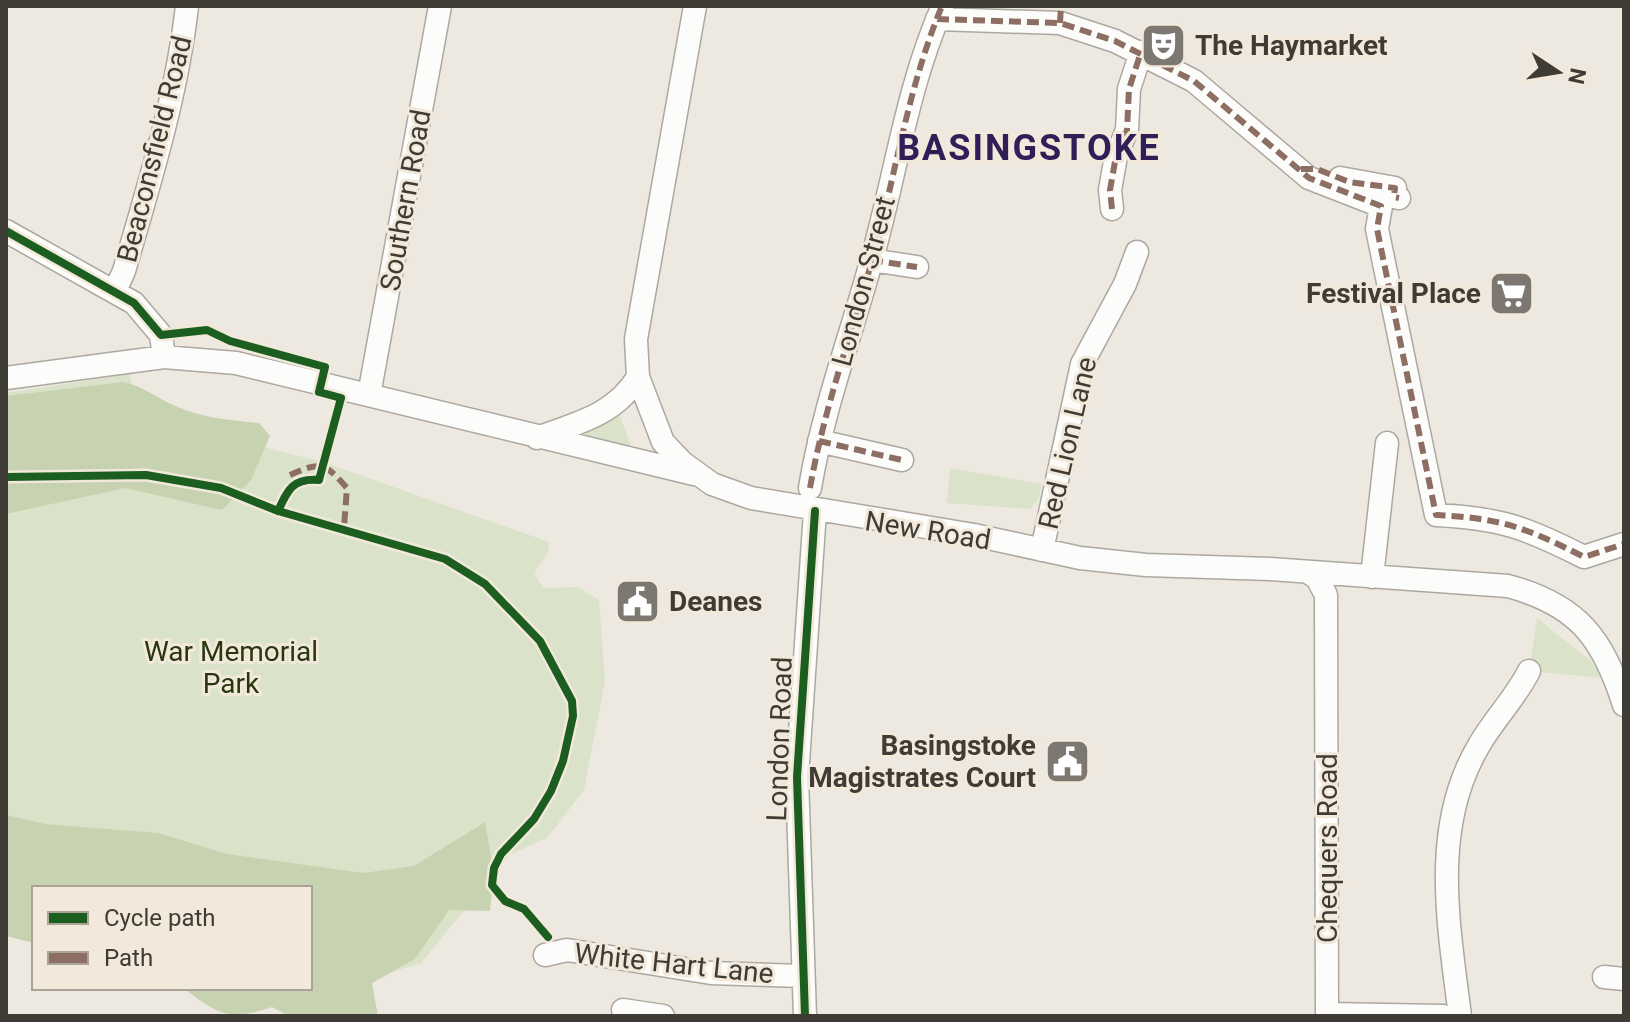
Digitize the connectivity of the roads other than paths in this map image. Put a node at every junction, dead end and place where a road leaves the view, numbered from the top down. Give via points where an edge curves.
1 (187, 6) edge
2 (440, 6) edge
3 (695, 6) edge
4 (937, 18) edge
5 (1141, 52) junction
6 (1112, 209) dead end
7 (6, 231) edge
8 (1137, 252) dead end
9 (871, 260) junction
10 (917, 267) dead end
11 (115, 291) junction
12 (164, 357) junction
13 (638, 377) junction
14 (6, 378) edge
15 (369, 395) junction
16 (537, 438) junction
17 (819, 441) junction
18 (1387, 443) dead end
19 (902, 460) dead end
20 (699, 474) junction
21 (810, 488) dead end
22 (815, 511) junction
23 (1624, 544) edge
24 (1042, 550) junction
25 (1309, 573) junction
26 (1372, 577) junction
27 (1529, 671) dead end
28 (1624, 705) edge
29 (545, 955) dead end
30 (803, 976) junction
31 (623, 1010) dead end
32 (1324, 1015) edge
33 (663, 1016) edge
34 (805, 1016) edge
35 (1443, 1016) edge
36 (1460, 1016) edge

1 - 11 street, Beaconsfield Road via 162,134
2 - 15 street, Southern Road
3 - 13 street, New Road via 636,339
4 - 5 street via 1060,19
4 - 9 street, London Street via 895,156
5 - 6 street via 1129,89 1127,130 1116,156
5 - 23 street via 1194,81 1309,178 1390,202 1377,229 1436,515 1490,517 1538,533 1584,557
7 - 11 street
8 - 24 street, Red Lion Lane via 1082,364
9 - 10 street
9 - 17 street, London Street
11 - 12 street via 149,317 161,335
12 - 14 street
12 - 15 street via 236,363
13 - 16 street via 611,410
13 - 20 street, New Road via 663,442
15 - 16 street
16 - 20 street
17 - 19 street
17 - 21 street, London Street
18 - 26 street
20 - 22 street, New Road via 751,498
22 - 24 street, New Road
22 - 30 street, London Road via 797,777
24 - 25 street, New Road via 1146,565
25 - 26 street, New Road
25 - 32 street, Chequers Road via 1326,595
26 - 28 street, New Road via 1490,583 1531,592 1566,609 1601,648
27 - 36 street via 1478,747 1452,814 1445,894
29 - 30 street, White Hart Lane via 567,950 711,973
30 - 34 street, London Road
31 - 33 street
32 - 35 street, Chequers Road

